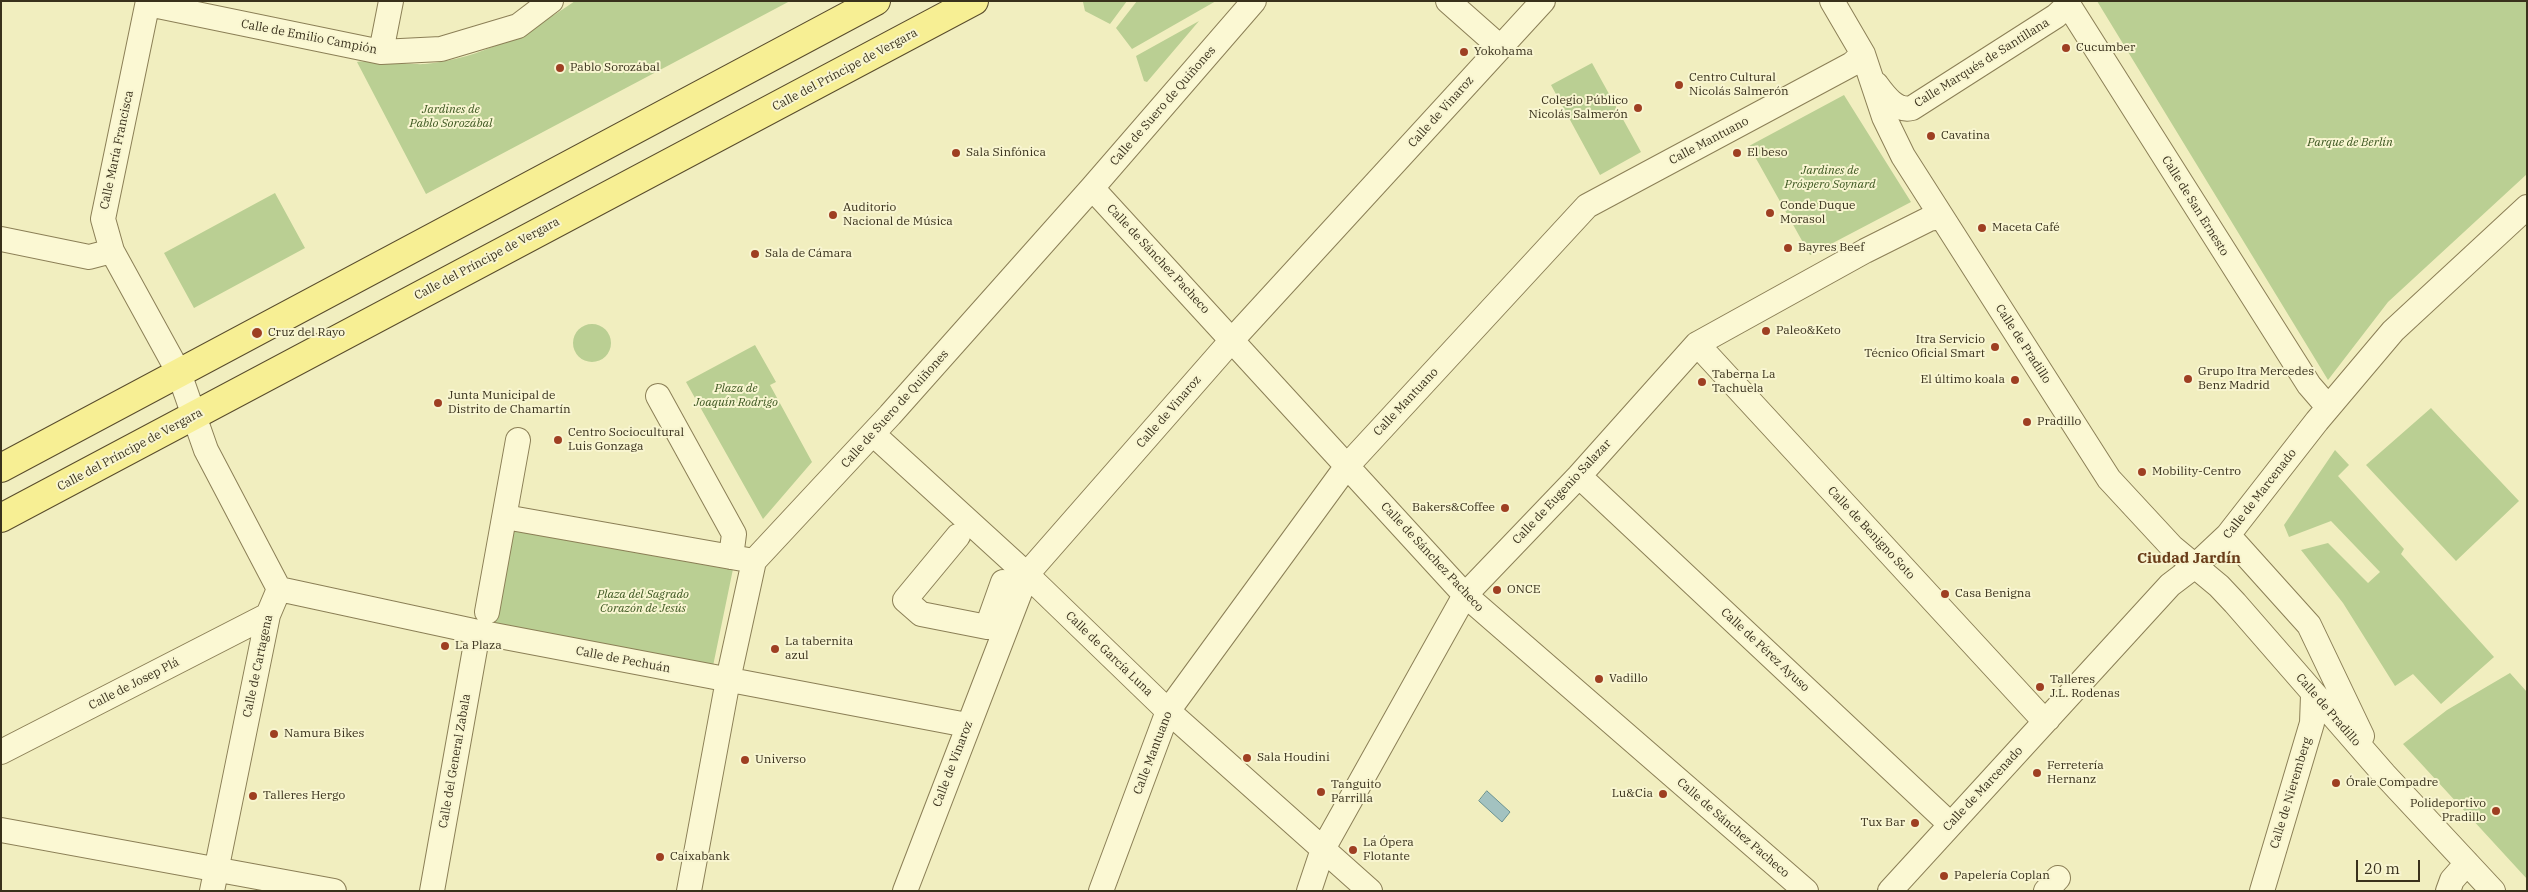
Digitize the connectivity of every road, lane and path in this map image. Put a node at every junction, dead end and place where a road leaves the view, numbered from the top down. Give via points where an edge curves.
1 (391, 1) edge
2 (551, 1) edge
3 (876, 1) edge
4 (974, 1) edge
5 (1254, 1) edge
6 (1448, 1) edge
7 (1543, 1) edge
8 (1832, 1) edge
9 (148, 3) edge
10 (2067, 3) edge
11 (1500, 47) junction
12 (380, 52) junction
13 (1863, 54) junction
14 (1873, 80) junction
15 (1092, 188) junction
16 (2527, 207) edge
17 (1942, 217) junction
18 (1, 239) edge
19 (112, 251) junction
20 (1232, 340) junction
21 (1696, 344) junction
22 (179, 373) junction
23 (658, 396) dead end
24 (2328, 408) junction
25 (192, 416) junction
26 (873, 434) junction
27 (518, 440) dead end
28 (1347, 466) junction
29 (1, 468) edge
30 (1579, 476) junction
31 (505, 517) junction
32 (1, 518) edge
33 (2228, 535) junction
34 (958, 536) dead end
35 (730, 557) junction
36 (754, 561) junction
37 (2196, 566) junction
38 (1017, 580) junction
39 (279, 589) junction
40 (1464, 595) junction
41 (268, 615) junction
42 (483, 622) junction
43 (2309, 625) junction
44 (2273, 645) junction
45 (728, 680) junction
46 (2313, 695) junction
47 (1168, 711) junction
48 (2048, 719) junction
49 (967, 725) junction
50 (1, 752) edge
51 (2384, 774) junction
52 (1950, 824) junction
53 (1, 830) edge
54 (1323, 848) junction
55 (2468, 863) junction
56 (218, 868) junction
57 (212, 891) edge
58 (334, 891) edge
59 (432, 891) edge
60 (689, 891) edge
61 (904, 891) edge
62 (1100, 891) edge
63 (1309, 891) edge
64 (1370, 891) edge
65 (1806, 891) edge
66 (1890, 891) edge
67 (2262, 891) edge
68 (2448, 891) edge
69 (2494, 891) edge

1 - 12 street
2 - 12 street, Calle de Emilio Campión via 518,26 441,49
3 - 22 main road
4 - 25 main road, Calle del Príncipe de Vergara
5 - 15 street, Calle de Suero de Quiñones
6 - 11 street
7 - 11 street, Calle de Vinaroz
8 - 13 street, Calle de Pradillo
9 - 12 street, Calle de Emilio Campión
9 - 19 street, Calle María Francisca via 103,218
10 - 14 street, Calle Marqués de Santillana via 2056,16 1907,110 1893,103
10 - 24 street, Calle de San Ernesto via 2308,385
11 - 20 street, Calle de Vinaroz
13 - 14 street, Calle de Pradillo
13 - 28 street, Calle Mantuano via 1852,64 1587,206
14 - 17 street, Calle de Pradillo via 1890,132
15 - 20 street, Calle de Sánchez Pacheco
15 - 26 street, Calle de Suero de Quiñones
16 - 24 street, Calle de Marcenado via 2399,325
17 - 21 street, Calle de Eugenio Salazar via 1929,219 1873,247
17 - 37 street, Calle de Pradillo via 2109,479 2172,547
18 - 19 street via 89,257
19 - 22 street, Calle María Francisca
20 - 28 street, Calle de Sánchez Pacheco
20 - 38 street, Calle de Vinaroz
21 - 30 street, Calle de Eugenio Salazar
21 - 48 street, Calle de Benigno Soto via 2038,714
22 - 25 street
22 - 29 main road
23 - 35 street via 734,534
24 - 33 street, Calle de Marcenado
25 - 32 main road, Calle del Príncipe de Vergara
25 - 39 street via 206,450
26 - 36 street, Calle de Suero de Quiñones
26 - 38 street, Calle de García Luna
27 - 31 street, Calle del General Zabala
28 - 40 street, Calle de Sánchez Pacheco
28 - 47 street, Calle Mantuano
30 - 40 street, Calle de Eugenio Salazar
30 - 52 street, Calle de Pérez Ayuso
31 - 35 street
31 - 42 street, Calle del General Zabala
33 - 37 street, Calle de Marcenado
33 - 43 street, Calle de Pradillo
34 - 38 street via 904,600 921,614 987,627 1003,582
35 - 36 street
36 - 45 street
37 - 44 street, Calle de Pradillo via 2219,586
37 - 48 street, Calle de Marcenado via 2170,585
38 - 47 street, Calle de García Luna
38 - 49 street, Calle de Vinaroz
39 - 41 street, Calle de Cartagena
39 - 42 street, Calle de Pechuán
40 - 54 street, Calle de Eugenio Salazar
40 - 65 street, Calle de Sánchez Pacheco
41 - 50 street, Calle de Josep Plá
41 - 56 street, Calle de Cartagena
42 - 45 street, Calle de Pechuán
42 - 59 street, Calle del General Zabala
43 - 44 street via 2304,638 2296,646 2284,650
43 - 51 street, Calle de Pradillo via 2348,710
44 - 46 street, Calle de Pradillo
45 - 49 street, Calle de Pechuán
45 - 60 street
46 - 51 street, Calle de Pradillo
46 - 67 street, Calle de Nieremberg via 2312,723
47 - 54 street, Calle de García Luna
47 - 62 street, Calle Mantuano
48 - 52 street, Calle de Marcenado
49 - 61 street, Calle de Vinaroz
51 - 55 street, Calle de Pradillo
52 - 66 street, Calle de Marcenado
53 - 56 street
54 - 63 street, Calle de Eugenio Salazar
54 - 64 street, Calle de García Luna
55 - 68 street via 2452,880
55 - 69 street, Calle de Pradillo
56 - 57 street, Calle de Cartagena
56 - 58 street

